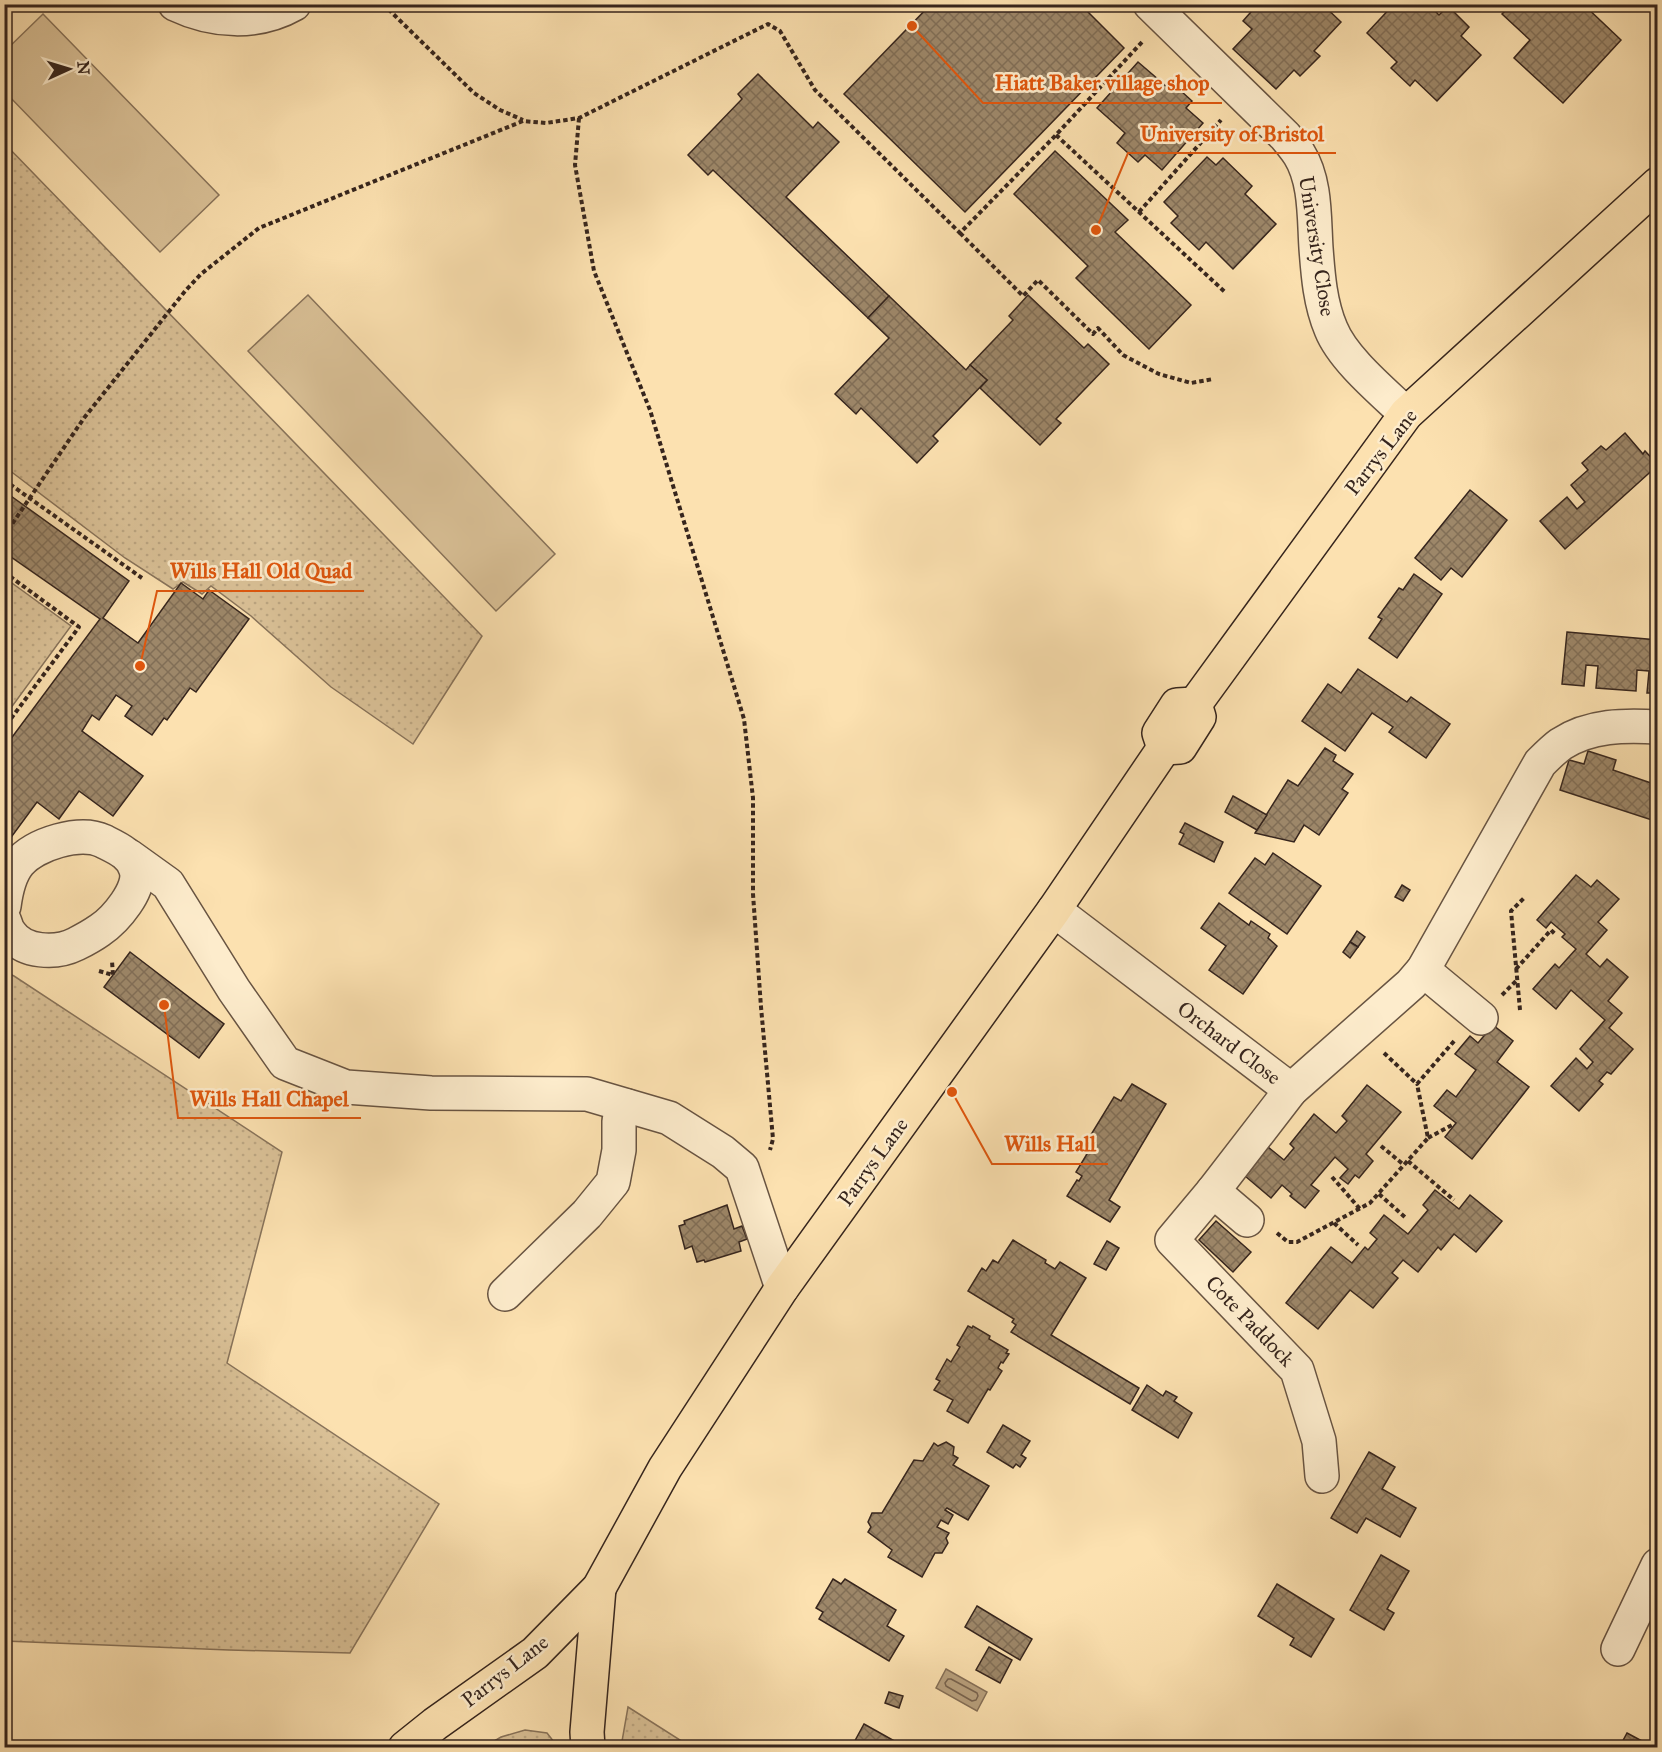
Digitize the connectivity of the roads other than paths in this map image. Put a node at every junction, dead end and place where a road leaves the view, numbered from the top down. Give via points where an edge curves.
1 (175, 4) edge
2 (294, 4) edge
3 (1150, 4) edge
4 (1658, 184) edge
5 (1406, 414) junction
6 (1658, 727) edge
7 (129, 856) junction
8 (4, 906) edge
9 (1054, 910) junction
10 (4, 920) edge
11 (1423, 970) junction
12 (1481, 1018) road end
13 (1291, 1090) junction
14 (627, 1106) junction
15 (1213, 1191) junction
16 (1247, 1220) road end
17 (783, 1288) junction
18 (505, 1294) dead end
19 (1322, 1476) dead end
20 (1658, 1565) edge
21 (599, 1588) junction
22 (1618, 1649) dead end
23 (405, 1748) edge
24 (588, 1748) edge

1 - 2 street via 230,20 280,12
3 - 5 street, University Close via 1300,155 1309,179 1321,296 1331,330 1352,361
4 - 5 main road, Parrys Lane
5 - 9 main road, Parrys Lane via 1195,704 1177,705 1159,733 1164,748
6 - 11 street, Orchard Close via 1628,726 1584,732 1560,744 1540,763
7 - 8 street via 99,839 83,836 46,845 18,863 6,888
7 - 10 street via 137,871 136,886 127,902 101,930 74,945 45,951 25,947 10,933
7 - 14 street via 168,884 285,1063 346,1087 431,1093 587,1095
9 - 13 street, Orchard Close
9 - 17 main road, Parrys Lane
11 - 12 street
11 - 13 street, Orchard Close
13 - 15 street, Cote Paddock
14 - 17 street via 669,1118 742,1168
14 - 18 street via 619,1121 613,1182 587,1214
15 - 16 street
15 - 19 street, Cote Paddock via 1172,1240 1297,1370 1319,1441
17 - 21 main road, Parrys Lane via 665,1468
20 - 22 street
21 - 23 main road, Parrys Lane via 535,1653
21 - 24 main road, Parrys Lane via 586,1732

